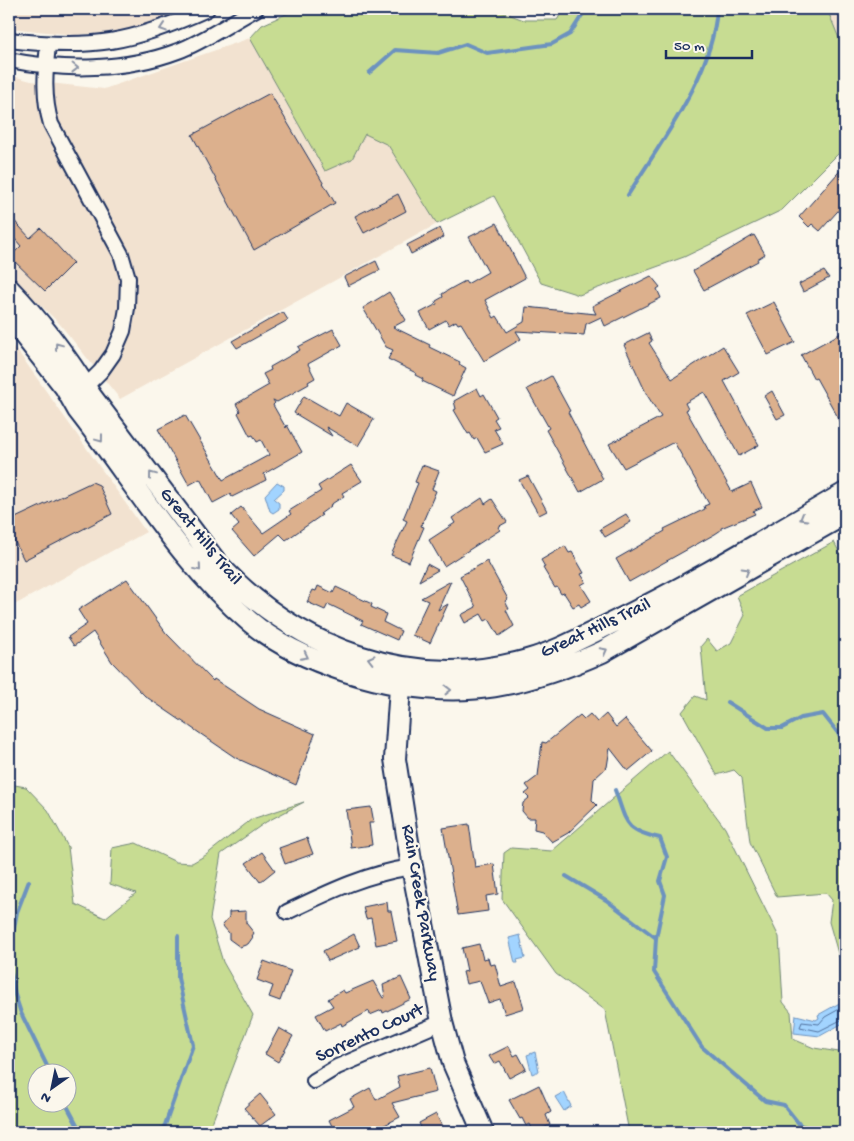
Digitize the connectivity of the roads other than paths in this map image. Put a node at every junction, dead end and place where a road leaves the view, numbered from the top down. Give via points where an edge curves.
1 (208, 9) edge
2 (256, 9) edge
3 (9, 40) edge
4 (48, 45) junction
5 (9, 60) edge
6 (46, 66) junction
7 (9, 289) edge
8 (9, 316) edge
9 (79, 393) junction
10 (845, 494) edge
11 (845, 514) edge
12 (255, 614) junction
13 (402, 666) junction
14 (400, 686) junction
15 (412, 867) junction
16 (287, 912) dead end
17 (442, 1022) junction
18 (314, 1081) dead end
19 (483, 1132) edge

1 -> 4 street via 167,27 127,39 90,45
6 -> 2 street via 105,67 179,51
3 - 4 street
4 - 6 street
5 - 6 street
6 - 9 street via 45,104 51,124 121,254 128,278 124,331 105,366
9 -> 7 street, Great Hills Trail via 36,318
8 - 9 street, Great Hills Trail
9 - 12 street, Great Hills Trail
10 -> 13 street, Great Hills Trail via 654,603 560,648 494,668 459,671
14 -> 11 street, Great Hills Trail via 467,690 539,677 570,666 602,652
13 -> 12 street, Great Hills Trail via 351,654
12 -> 14 street, Great Hills Trail via 266,634 310,658
13 - 14 street, Rain Creek Parkway
14 - 15 street, Rain Creek Parkway via 395,759
15 - 16 street via 349,882
15 - 17 street, Rain Creek Parkway
17 - 18 street, Sorrento Court via 337,1067
17 - 19 street, Rain Creek Parkway via 453,1063

